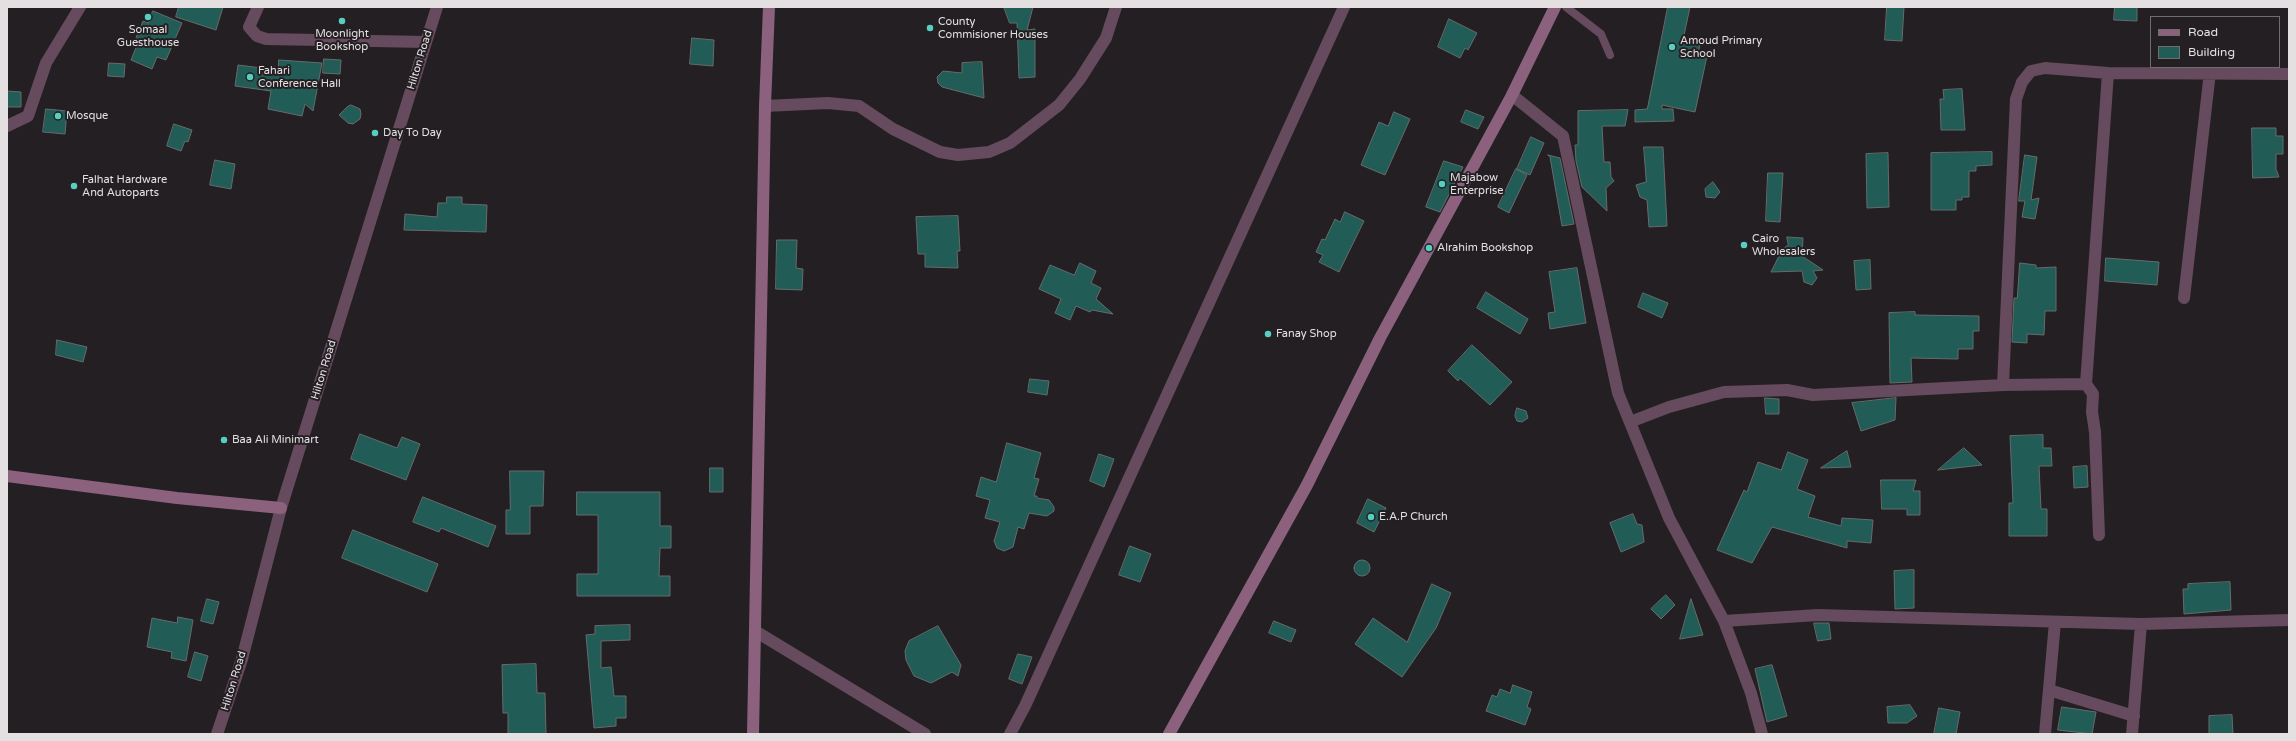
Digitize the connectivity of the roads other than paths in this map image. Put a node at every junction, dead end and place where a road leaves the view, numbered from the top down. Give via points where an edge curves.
1 (80, 7) edge
2 (258, 7) edge
3 (437, 7) edge
4 (769, 7) edge
5 (1116, 7) edge
6 (1344, 7) edge
7 (1555, 7) edge
8 (1566, 7) edge
9 (426, 42) junction
10 (1610, 55) dead end
11 (2210, 72) junction
12 (2108, 73) junction
13 (2289, 74) edge
14 (1512, 94) junction
15 (765, 106) junction
16 (7, 126) edge
17 (2184, 298) dead end
18 (2086, 384) junction
19 (2003, 385) junction
20 (1630, 422) junction
21 (7, 476) edge
22 (281, 508) junction
23 (2099, 535) dead end
24 (2289, 620) edge
25 (1724, 621) junction
26 (2055, 622) junction
27 (2141, 624) junction
28 (755, 631) junction
29 (2049, 690) junction
30 (2134, 716) junction
31 (217, 734) edge
32 (753, 734) edge
33 (925, 734) edge
34 (1010, 734) edge
35 (1169, 734) edge
36 (1762, 734) edge
37 (2045, 734) edge
38 (2132, 734) edge

1 - 16 street via 46,63 28,116
2 - 9 street via 249,27 257,36 266,39
3 - 9 street, Hilton Road
4 - 15 street
5 - 15 street via 1106,38 1080,79 1059,105 1010,144 989,152 958,155 940,152 894,129 859,106 828,103
6 - 34 street
7 - 14 street
8 - 10 lane via 1602,34
9 - 22 street, Hilton Road
11 - 12 street
11 - 13 street
11 - 17 street
12 - 18 street
12 - 19 street via 2045,68 2030,71 2022,82 2016,99
14 - 20 street via 1563,136 1618,393
14 - 35 street via 1380,338 1307,486
15 - 28 street
18 - 19 street
18 - 23 street via 2094,394 2092,412
19 - 20 street via 1813,395 1786,390 1724,392 1669,407
20 - 25 street via 1669,518
21 - 22 street via 177,498
22 - 31 street, Hilton Road via 242,659
24 - 27 street
25 - 26 street via 1818,615
25 - 36 street via 1751,693
26 - 27 street
26 - 29 street
27 - 30 street
28 - 32 street
28 - 33 street
29 - 30 street
29 - 37 street
30 - 38 street

